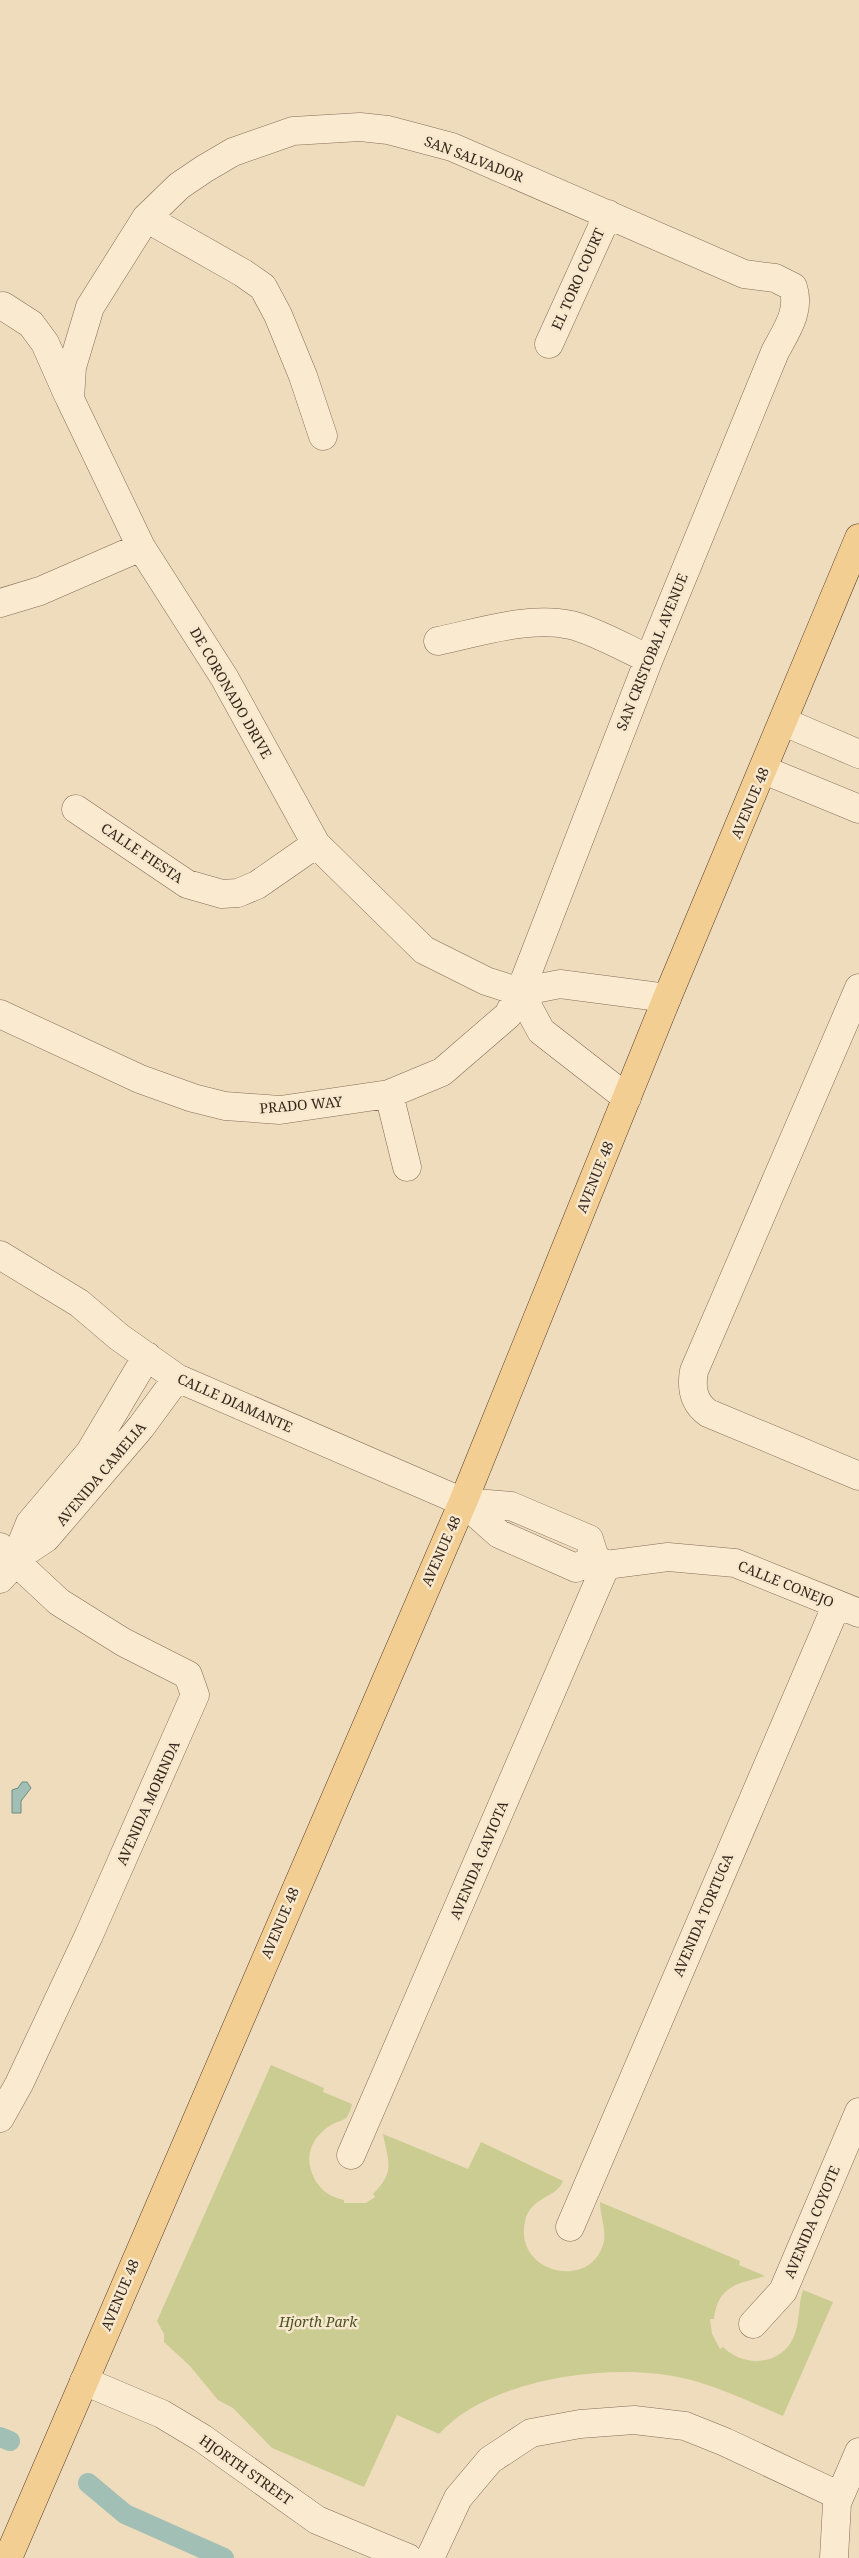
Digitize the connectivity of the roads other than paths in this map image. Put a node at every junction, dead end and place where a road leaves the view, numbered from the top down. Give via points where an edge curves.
1 (608, 214) junction
2 (146, 218) junction
3 (3, 306) dead end
4 (90, 307) joint
5 (793, 316) joint
6 (549, 344) dead end
7 (70, 399) junction
8 (323, 436) dead end
9 (859, 538) edge
10 (141, 547) junction
11 (0, 603) edge
12 (438, 641) dead end
13 (649, 659) junction
14 (784, 722) junction
15 (859, 754) edge
16 (764, 770) junction
17 (76, 809) dead end
18 (859, 809) edge
19 (316, 844) junction
20 (859, 988) edge
21 (520, 992) junction
22 (667, 998) junction
23 (0, 1014) edge
24 (389, 1094) junction
25 (627, 1098) junction
26 (407, 1167) dead end
27 (0, 1255) edge
28 (147, 1356) junction
29 (178, 1378) junction
30 (111, 1441) junction
31 (858, 1472) edge
32 (463, 1502) junction
33 (5, 1562) edge
34 (600, 1562) junction
35 (848, 1609) edge
36 (859, 2112) edge
37 (0, 2118) edge
38 (352, 2155) dead end
39 (570, 2227) dead end
40 (752, 2324) dead end
41 (84, 2381) junction
42 (859, 2452) edge
43 (840, 2496) junction
44 (8, 2558) edge
45 (408, 2558) edge
46 (430, 2558) edge
47 (834, 2558) edge

1 - 2 street, SAN SALVADOR via 452,146 388,130 330,127 293,131 233,152 179,186
1 - 5 street, SAN SALVADOR via 744,274 775,278 793,288 797,299
1 - 6 street, EL TORO COURT
2 - 4 street, SAN SALVADOR
2 - 8 street via 263,287 300,367
3 - 7 street via 31,324 45,343
4 - 7 street, DE CORONADO DRIVE via 72,367
5 - 13 street, SAN CRISTOBAL AVENUE via 775,352
7 - 10 street, DE CORONADO DRIVE
9 - 14 main road, AVENUE 48
10 - 11 street via 40,591
10 - 19 street, DE CORONADO DRIVE via 224,677
12 - 13 street via 523,624 551,623 572,625
13 - 21 street, SAN CRISTOBAL AVENUE
14 - 15 street
14 - 16 main road, AVENUE 48
16 - 18 street
16 - 22 main road, AVENUE 48
17 - 19 street, CALLE FIESTA via 187,884 222,894 238,894 257,884
19 - 21 street, DE CORONADO DRIVE via 424,950 486,981
20 - 31 street via 694,1370 692,1382 696,1401 708,1413
21 - 22 street, DE CORONADO DRIVE via 560,984
21 - 24 street, PRADO WAY via 508,1015 442,1072
21 - 25 street via 541,1031
22 - 25 main road, AVENUE 48
23 - 24 street, PRADO WAY via 140,1079 225,1106 280,1110
24 - 26 street
25 - 32 main road, AVENUE 48
27 - 28 street, CALLE DIAMANTE via 79,1302 119,1337
28 - 29 street, CALLE DIAMANTE
28 - 30 street, AVENIDA CAMELIA
29 - 30 street, AVENIDA CAMELIA
29 - 32 street, CALLE DIAMANTE
30 - 33 street, AVENIDA CAMELIA via 46,1538
32 - 34 street, CALLE CONEJO via 499,1534 576,1568
32 - 41 main road, AVENUE 48
33 - 37 street, AVENIDA MORINDA via 59,1602 123,1642 188,1675 195,1696 89,1935
34 - 35 street, CALLE CONEJO via 668,1557 735,1563
34 - 38 street, AVENIDA GAVIOTA
35 - 39 street, AVENIDA TORTUGA
36 - 40 street, AVENIDA COYOTE via 783,2291
41 - 44 main road, AVENUE 48
41 - 45 street, HJORTH STREET via 162,2414 202,2438 317,2520
42 - 43 street
43 - 46 street via 685,2426 634,2420 580,2424 531,2433 490,2460 458,2498
43 - 47 street

